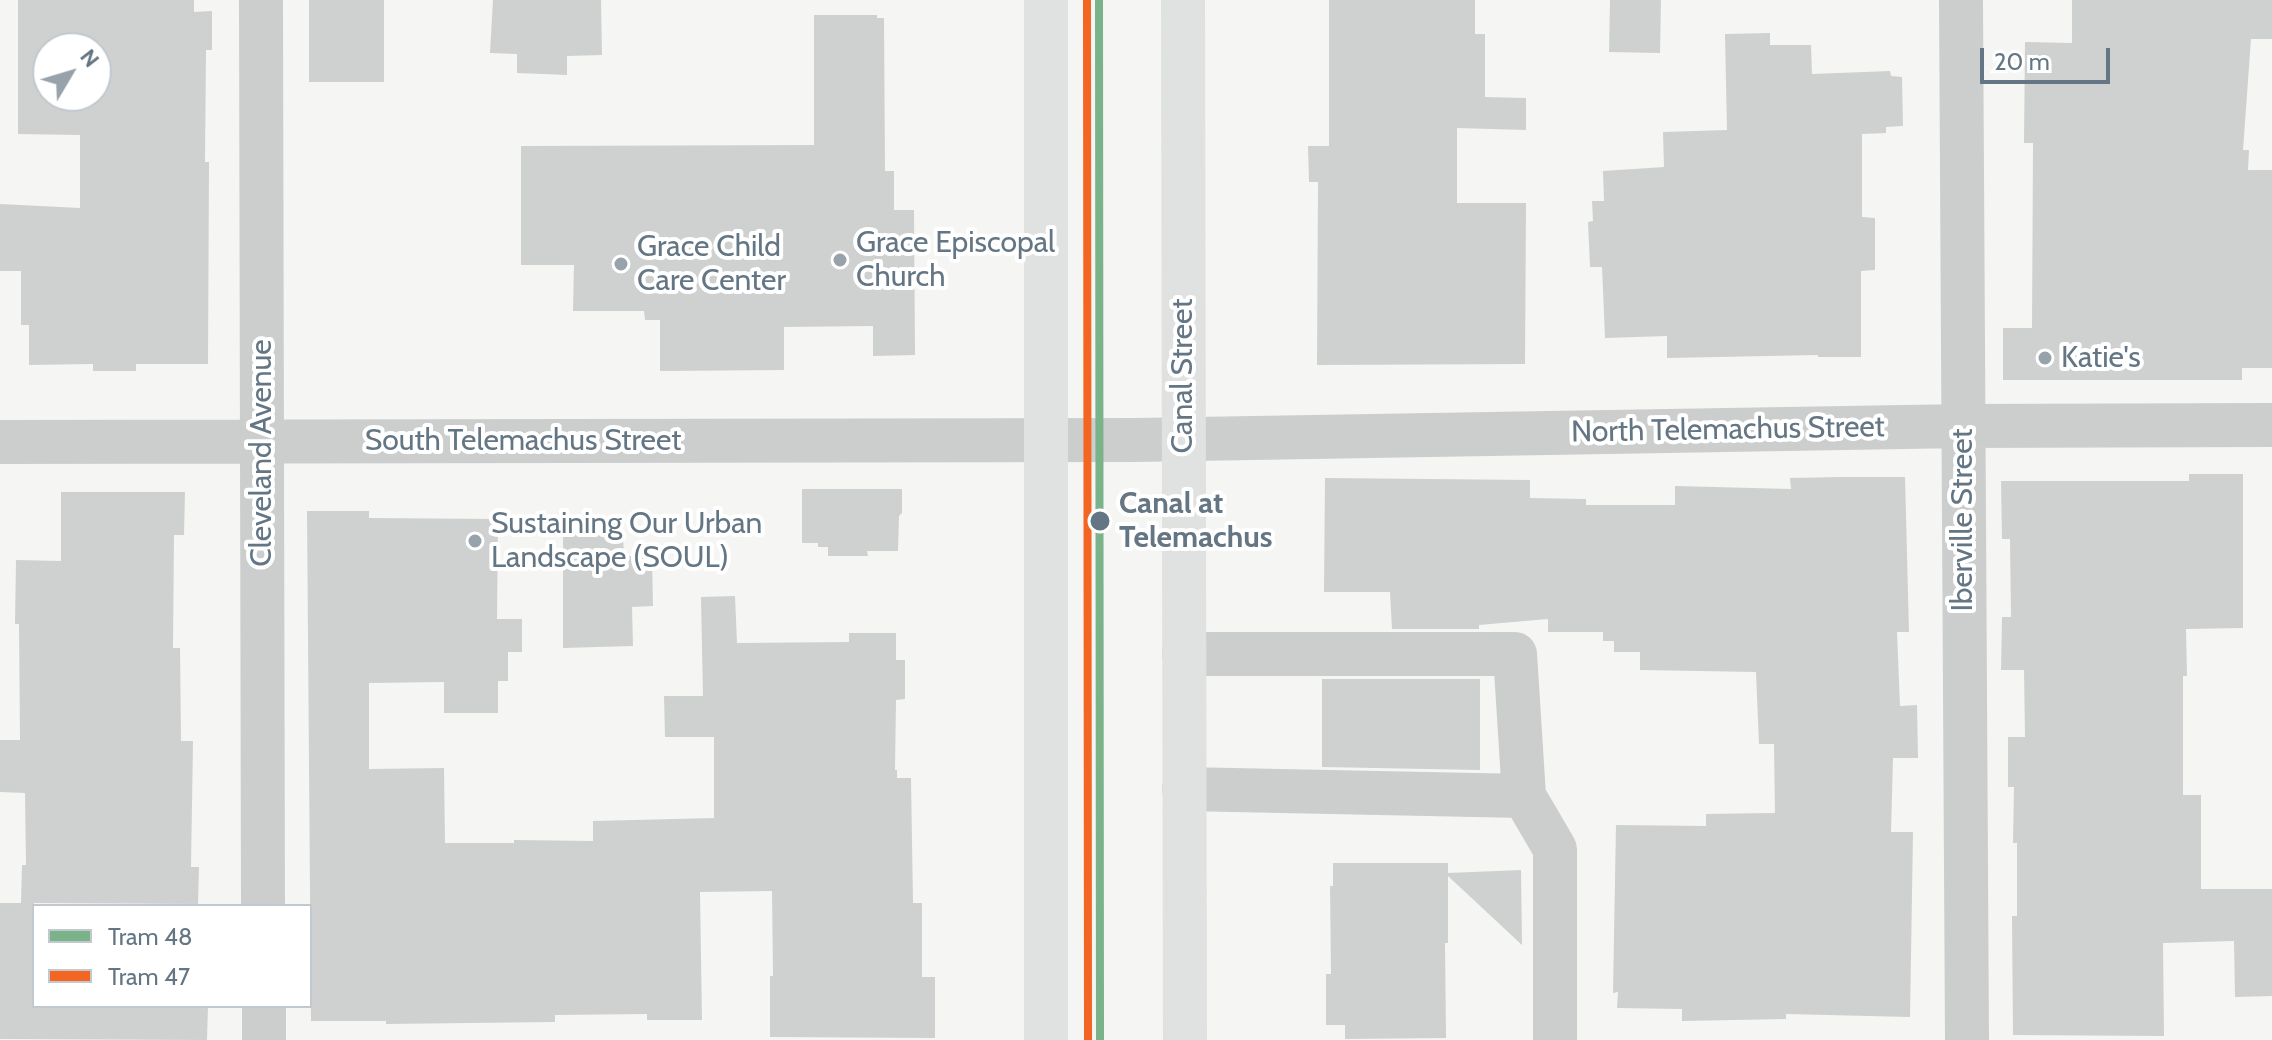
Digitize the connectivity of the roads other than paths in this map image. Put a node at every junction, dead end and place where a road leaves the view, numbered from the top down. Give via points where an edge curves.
1 (261, 0) edge
2 (1046, 0) edge
3 (1183, 0) edge
4 (1961, 0) edge
5 (2272, 425) edge
6 (1963, 426) junction
7 (1183, 439) junction
8 (1045, 440) junction
9 (0, 442) edge
10 (262, 442) junction
11 (1184, 654) junction
12 (1184, 789) junction
13 (1524, 796) junction
14 (263, 904) edge
15 (264, 1008) edge
16 (264, 1040) edge
17 (1046, 1040) edge
18 (1185, 1040) edge
19 (1555, 1040) edge
20 (1967, 1040) edge

1 - 10 street, Cleveland Avenue
2 - 8 main road
3 - 7 main road, Canal Street
4 - 6 street, Iberville Street
5 - 6 street, North Telemachus Street
6 - 7 street, North Telemachus Street
6 - 20 street, Iberville Street
7 - 8 street, North Telemachus Street
7 - 11 main road, Canal Street
8 - 10 street, South Telemachus Street
8 - 17 main road
9 - 10 street, South Telemachus Street
10 - 14 street, Cleveland Avenue
11 - 12 main road, Canal Street
11 - 13 street via 1515,654
12 - 13 street
12 - 18 main road, Canal Street
13 - 19 street via 1555,849
15 - 16 street

